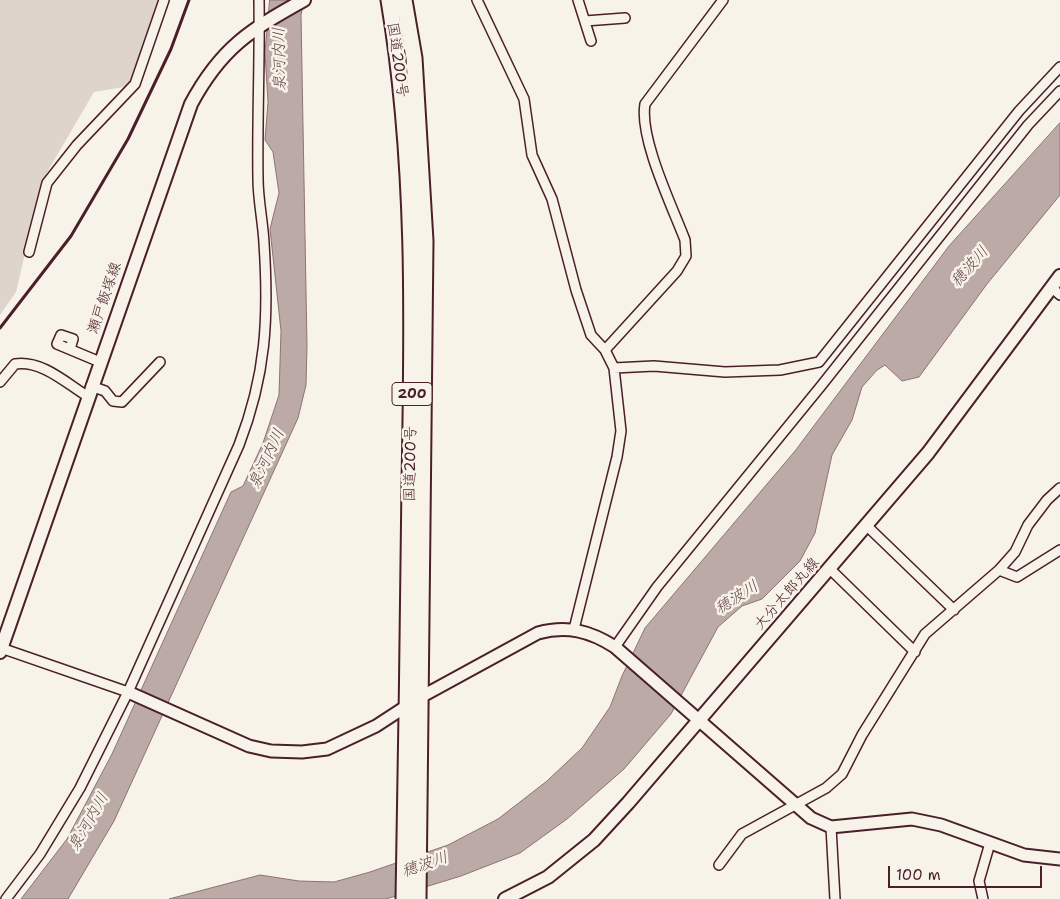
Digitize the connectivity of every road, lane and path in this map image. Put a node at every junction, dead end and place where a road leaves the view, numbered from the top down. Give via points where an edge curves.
1 (164, 0) edge
2 (258, 0) edge
3 (304, 0) edge
4 (389, 0) edge
5 (404, 0) edge
6 (477, 0) edge
7 (578, 0) edge
8 (723, 0) edge
9 (625, 18) dead end
10 (585, 20) junction
11 (259, 25) junction
12 (591, 41) dead end
13 (1060, 67) edge
14 (1060, 91) edge
15 (29, 252) dead end
16 (1060, 276) edge
17 (1056, 291) edge
18 (70, 349) dead end
19 (605, 350) junction
20 (100, 362) junction
21 (160, 362) dead end
22 (614, 368) junction
23 (0, 382) edge
24 (89, 392) junction
25 (1060, 488) edge
26 (868, 526) junction
27 (1060, 550) edge
28 (830, 569) junction
29 (999, 570) junction
30 (954, 610) junction
31 (574, 629) junction
32 (615, 647) junction
33 (1, 650) edge
34 (914, 652) junction
35 (128, 692) junction
36 (412, 702) junction
37 (697, 718) junction
38 (413, 790) junction
39 (797, 806) junction
40 (831, 827) junction
41 (990, 843) junction
42 (1060, 859) edge
43 (719, 865) dead end
44 (6, 899) edge
45 (404, 899) edge
46 (418, 899) edge
47 (505, 899) edge
48 (835, 899) edge
49 (983, 899) edge

1 - 15 street via 135,84 47,183
2 - 11 street
3 - 11 main road, 瀬戸飯塚線
4 - 36 highway, 国道200号 / 200 via 407,137 411,241
5 - 36 highway, 国道200号 / 200 via 414,58 425,241
6 - 19 street via 524,99 532,155 552,199 591,335
7 - 10 street
8 - 19 street via 644,104 650,146 685,240 686,256 677,271
9 - 10 street
10 - 12 street
11 - 20 main road, 瀬戸飯塚線 via 220,58 204,78 191,104
11 - 35 street via 258,180 267,323 259,384 239,445
13 - 22 street via 990,147 819,362 780,370 726,372 654,366
14 - 32 street via 1028,125 657,586
16 - 17 main road, 大分太郎丸線
17 - 26 main road, 大分太郎丸線
18 - 20 street
19 - 22 street
20 - 24 main road, 瀬戸飯塚線
21 - 24 street via 122,402 113,401 105,391
22 - 31 street via 620,440
23 - 24 street via 15,364 24,363 40,367
24 - 33 main road, 瀬戸飯塚線
25 - 29 street via 1028,525 1015,552
26 - 28 main road, 大分太郎丸線
26 - 30 street
27 - 29 street via 1016,577
28 - 34 street
28 - 37 main road, 大分太郎丸線
29 - 30 street
30 - 34 street via 925,634
31 - 32 street via 597,635
31 - 36 street via 538,633
32 - 37 street
33 - 35 street
34 - 39 street via 862,735 842,774
35 - 36 street via 249,746 271,751 327,749 376,726
35 - 44 street via 80,788 40,854
36 - 38 highway, 国道200号 / 200
37 - 39 street
37 - 47 main road, 大分太郎丸線 via 594,840 548,877
38 - 45 highway, 国道200号 / 200
38 - 46 highway, 国道200号 / 200
39 - 40 street via 811,818
39 - 43 street via 742,834
40 - 41 street via 912,819 941,825
40 - 48 street
41 - 42 street via 1024,855
41 - 49 street via 979,881

